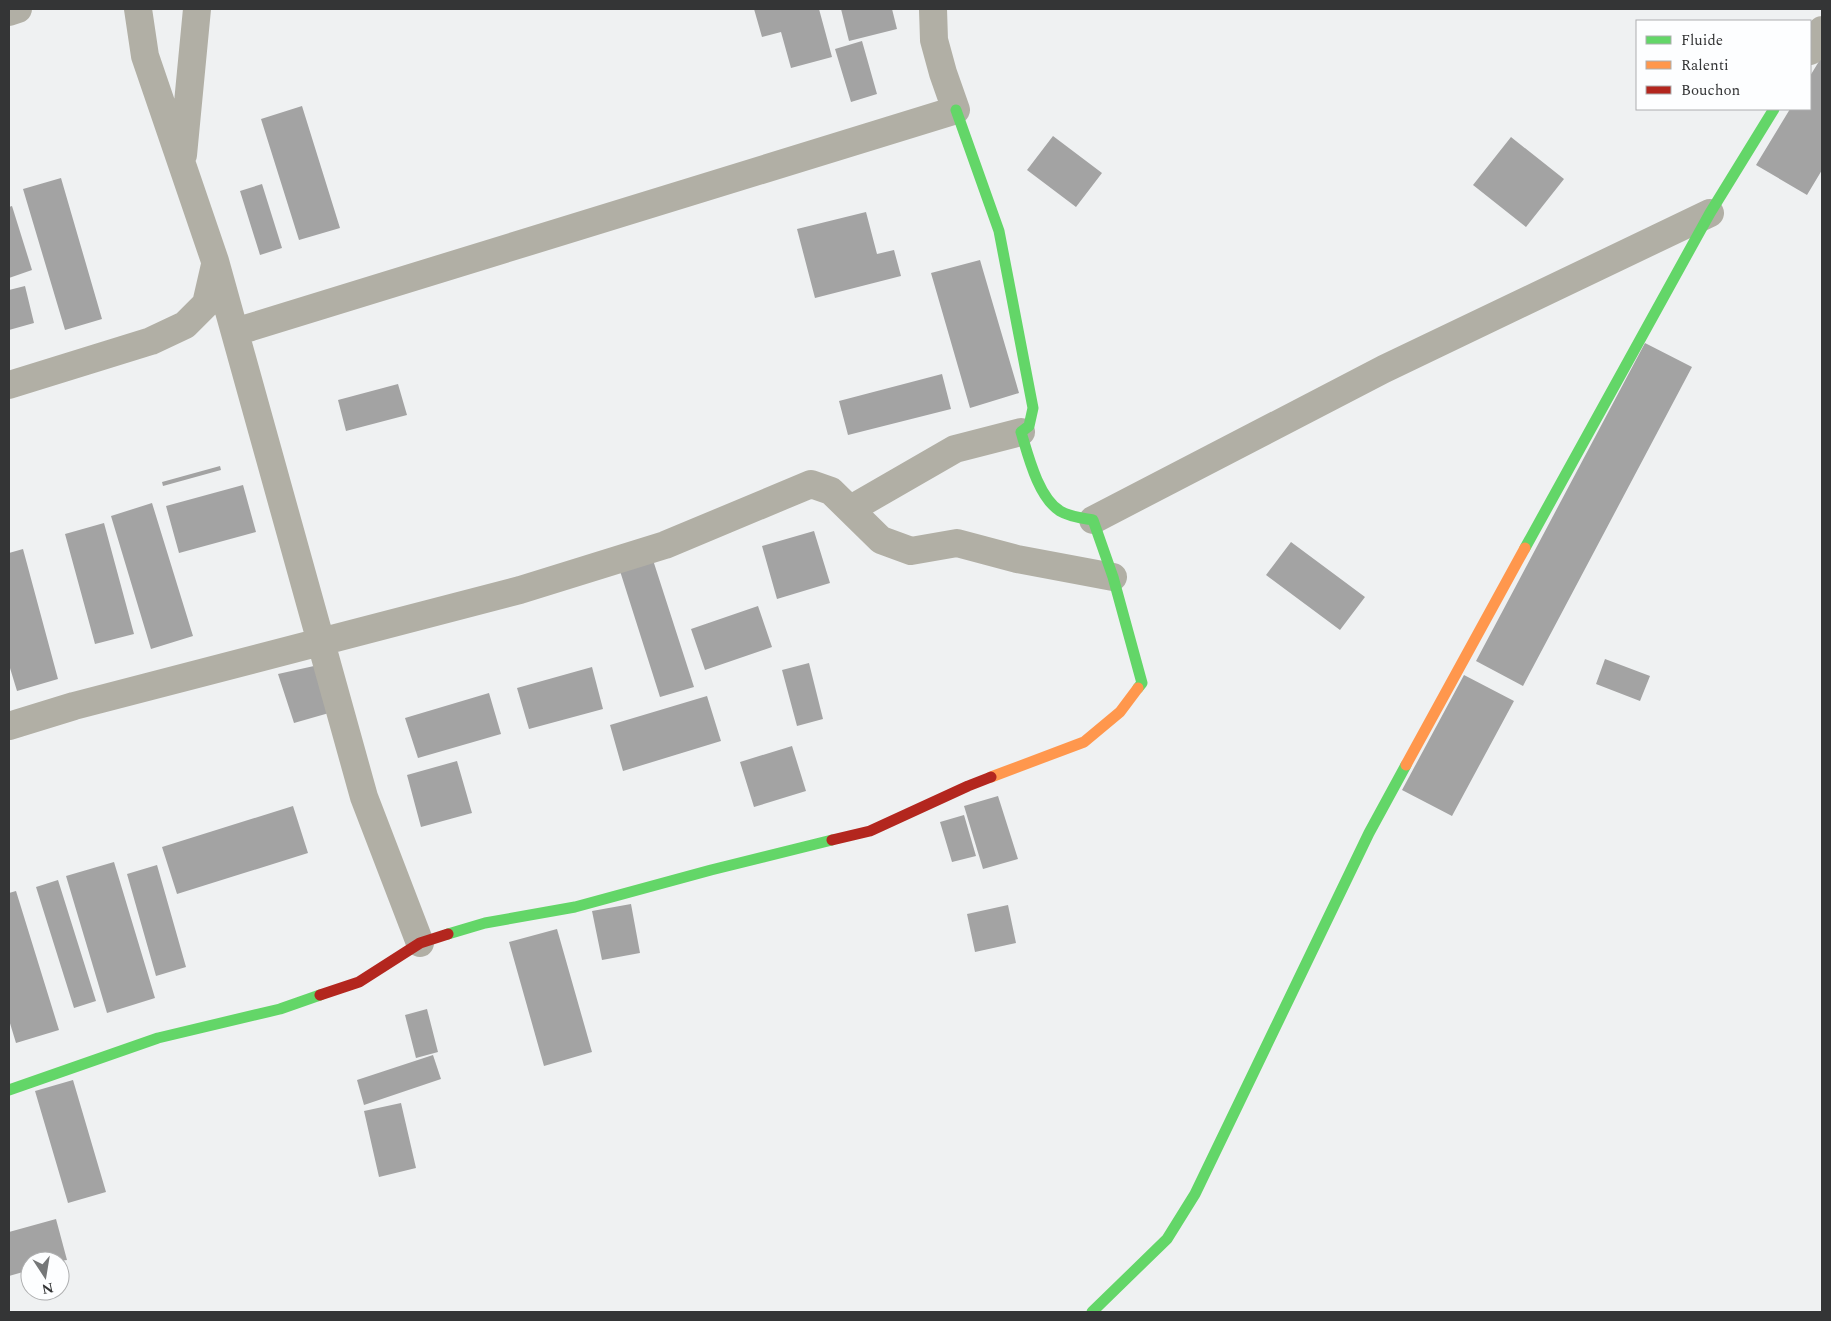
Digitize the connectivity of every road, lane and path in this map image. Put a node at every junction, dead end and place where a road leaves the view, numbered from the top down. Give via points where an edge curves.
1 (18, 9) edge
2 (138, 9) edge
3 (197, 9) edge
4 (933, 9) edge
5 (9, 12) edge
6 (1822, 30) edge
7 (1811, 49) edge
8 (956, 110) junction
9 (1773, 110) edge
10 (182, 162) junction
11 (1710, 213) junction
12 (216, 261) junction
13 (235, 332) junction
14 (9, 385) edge
15 (1021, 432) junction
16 (851, 509) junction
17 (1093, 520) junction
18 (1113, 577) junction
19 (320, 641) junction
20 (9, 726) edge
21 (420, 943) junction
22 (9, 1090) edge
23 (1092, 1312) edge

1 - 5 street
2 - 10 street via 145,56
3 - 10 street
4 - 8 street via 934,40
6 - 7 street
8 - 13 street
8 - 15 street via 999,231 1011,290 1033,408 1029,426
9 - 11 street
10 - 12 street
11 - 17 street via 1384,369
11 - 23 street via 1368,833 1194,1194 1167,1240
12 - 13 street
12 - 14 street via 206,304 185,325 151,341
13 - 19 street
15 - 16 street via 955,449
15 - 17 street via 1032,467 1056,508 1073,517
16 - 18 street via 881,540 911,551 957,543 1017,559
16 - 19 street via 831,491 811,484 656,548 520,590
17 - 18 street
18 - 21 street via 1142,683 1120,712 1084,742 968,786 870,832 575,907 485,922
19 - 20 street
19 - 21 street via 364,796
21 - 22 street via 359,982 280,1009 158,1038

